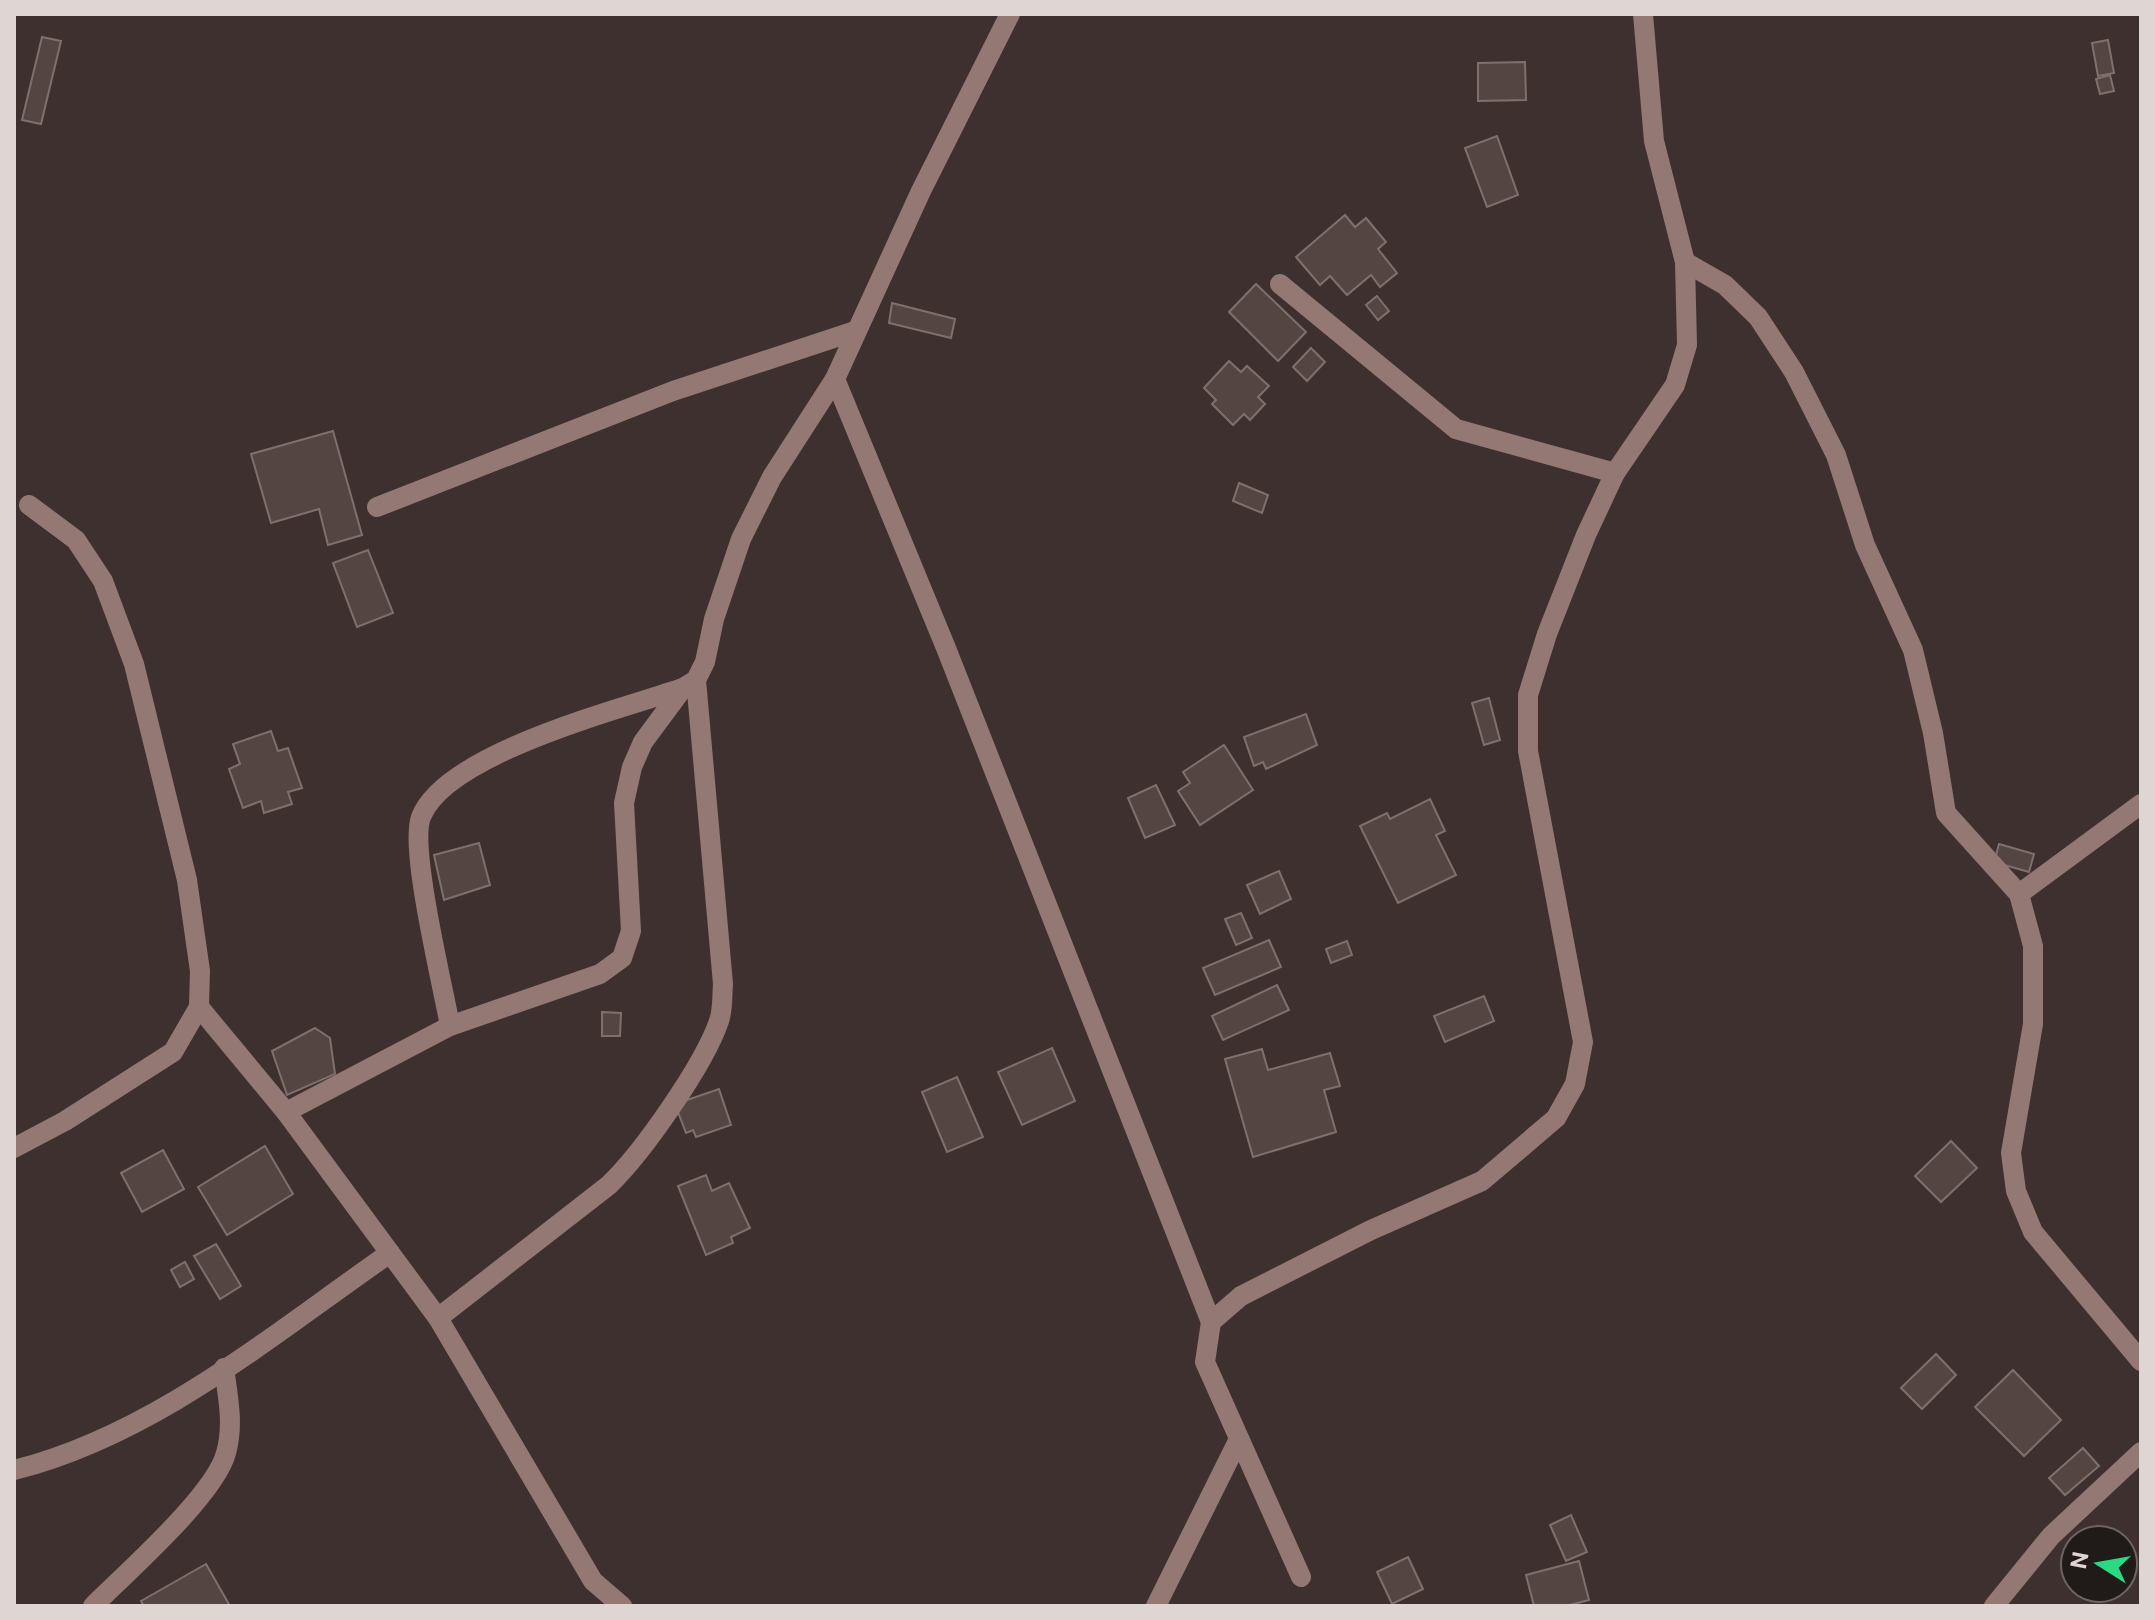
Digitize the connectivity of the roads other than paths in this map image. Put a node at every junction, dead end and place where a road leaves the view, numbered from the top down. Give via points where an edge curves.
1 (1010, 14) edge
2 (1643, 14) edge
3 (1685, 262) junction
4 (1280, 284) dead end
5 (855, 331) junction
6 (835, 379) junction
7 (1615, 473) junction
8 (29, 505) dead end
9 (377, 507) dead end
10 (690, 684) junction
11 (2141, 804) edge
12 (2019, 894) junction
13 (199, 1007) junction
14 (450, 1026) junction
15 (286, 1112) junction
16 (14, 1148) edge
17 (390, 1253) junction
18 (438, 1318) junction
19 (1211, 1322) junction
20 (2141, 1361) edge
21 (224, 1368) junction
22 (1239, 1439) junction
23 (2141, 1454) edge
24 (14, 1470) edge
25 (1301, 1577) dead end
26 (93, 1606) edge
27 (622, 1606) edge
28 (1156, 1606) edge
29 (1994, 1606) edge

1 - 5 street
2 - 3 street via 1654,141
3 - 7 street via 1687,345 1675,385
3 - 12 street via 1725,285 1758,317 1794,372 1836,455 1865,545 1913,650 1946,813
4 - 7 street via 1456,429
5 - 6 street
5 - 9 street via 673,391
6 - 10 street via 772,477 741,539 705,662
6 - 19 street
7 - 19 street via 1547,634 1528,695 1528,751 1583,1042 1575,1084 1556,1118 1482,1181 1241,1296
8 - 13 street via 76,540 103,581 134,664 187,880 200,971
10 - 14 street via 643,742 626,791 631,931 622,958 600,974
10 - 14 street via 523,741 443,786 421,817 418,850
10 - 18 street via 723,984 720,1019 634,1161
11 - 12 street
12 - 20 street via 2033,946 2033,1024 2011,1153 2016,1191 2033,1232
13 - 15 street
13 - 16 street via 173,1052
14 - 15 street
15 - 17 street
17 - 18 street
17 - 21 street
18 - 27 street via 593,1581
19 - 22 street via 1205,1362
21 - 24 street via 128,1428
21 - 26 street via 231,1428 225,1457 201,1495
22 - 25 street
22 - 28 street
23 - 29 street via 2051,1536

